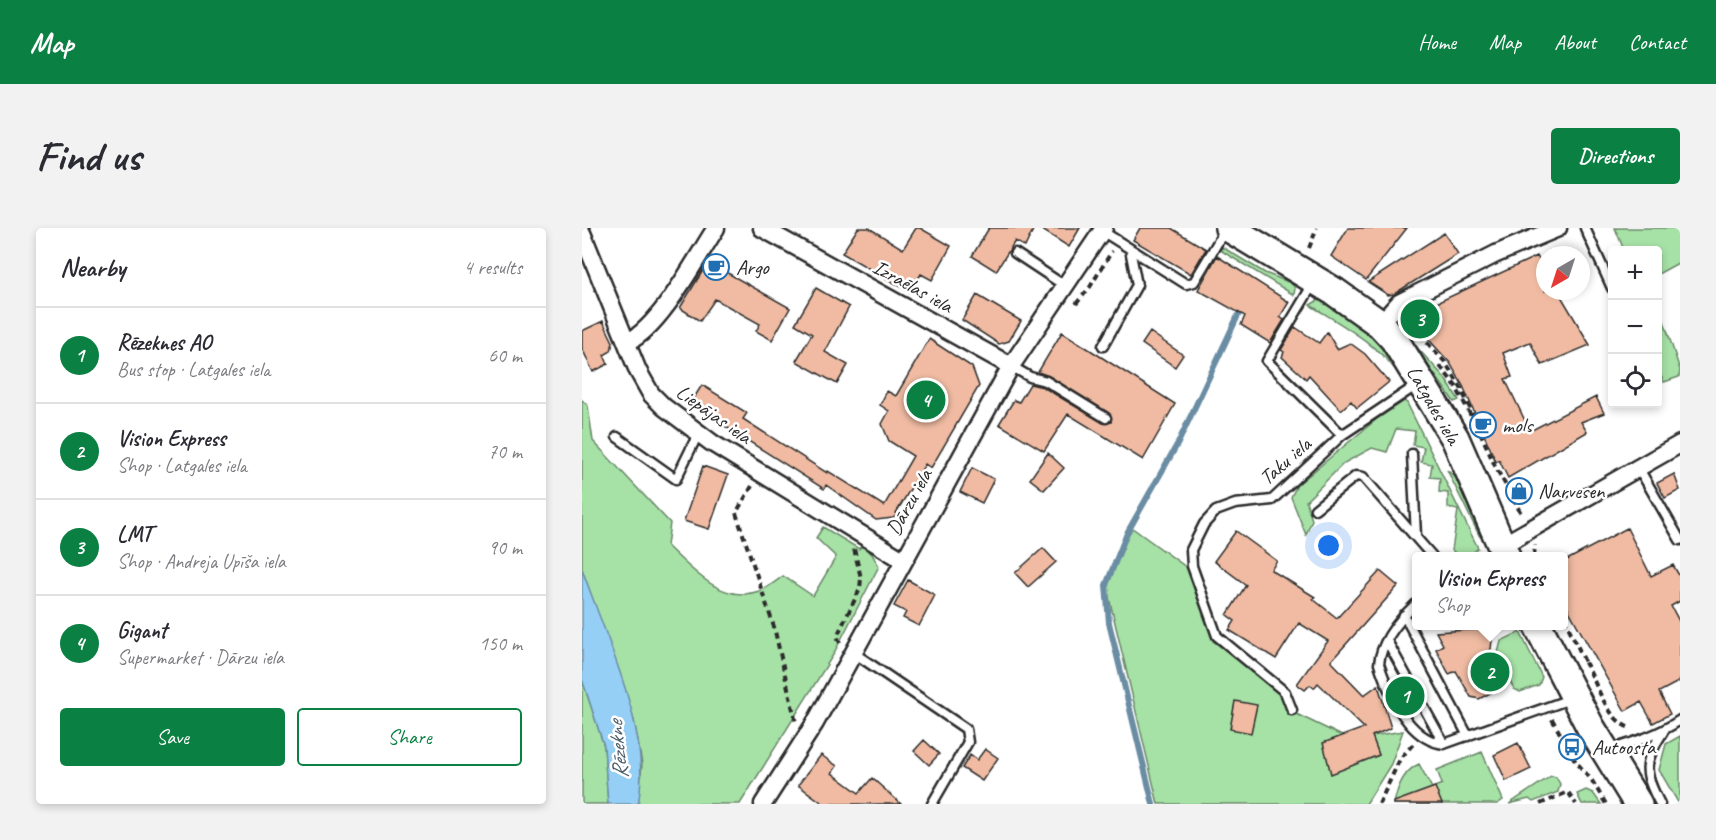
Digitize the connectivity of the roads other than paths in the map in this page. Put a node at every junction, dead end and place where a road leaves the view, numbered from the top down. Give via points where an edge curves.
1 (716, 228) edge
2 (762, 228) edge
3 (1227, 228) edge
4 (1558, 228) edge
5 (1585, 228) edge
6 (1103, 230) edge
7 (582, 233) edge
8 (1129, 248) junction
9 (1015, 253) dead end
10 (1608, 279) edge
11 (1316, 280) junction
12 (1065, 286) junction
13 (1380, 324) junction
14 (627, 342) junction
15 (1103, 346) dead end
16 (1011, 366) junction
17 (1423, 382) junction
18 (1106, 418) dead end
19 (699, 432) junction
20 (1342, 435) junction
21 (617, 437) dead end
22 (1680, 444) edge
23 (1412, 453) dead end
24 (1638, 467) junction
25 (1315, 509) dead end
26 (1416, 536) junction
27 (1680, 540) edge
28 (1501, 551) edge
29 (1429, 552) edge
30 (903, 560) junction
31 (1412, 608) edge
32 (1404, 615) junction
33 (1540, 630) edge
34 (1387, 641) junction
35 (848, 649) junction
36 (1574, 698) junction
37 (1292, 710) dead end
38 (1680, 720) edge
39 (1663, 731) junction
40 (1468, 736) junction
41 (1444, 744) junction
42 (1605, 751) junction
43 (763, 804) edge
44 (932, 804) edge
45 (1638, 804) edge
46 (1660, 804) edge

1 - 14 street via 658,316 640,336
2 - 16 street, Izraēlas iela
3 - 8 lane via 1194,282 1186,284
3 - 11 main road, Latgales iela
4 - 13 street via 1399,303
5 - 10 lane
6 - 8 lane
6 - 12 street, Dārzu iela
7 - 14 street, Liepājas iela
8 - 15 lane via 1137,285
9 - 12 lane
11 - 13 main road, Latgales iela
11 - 20 lane via 1267,361
12 - 16 street, Dārzu iela
13 - 17 main road, Latgales iela
14 - 19 street, Liepājas iela via 651,394
16 - 18 lane via 1046,381
16 - 30 street, Dārzu iela
17 - 20 lane, Taku iela
17 - 28 main road, Latgales iela via 1455,438
19 - 21 lane via 676,479
19 - 30 street, Liepājas iela
20 - 37 lane, Taku iela via 1272,500 1235,504 1216,511 1204,524 1191,550 1198,587 1217,636 1285,692
22 - 24 street
23 - 26 lane
24 - 27 lane
24 - 28 street
25 - 26 lane via 1356,476 1363,477
26 - 29 lane
30 - 35 street, Dārzu iela
31 - 32 lane
32 - 34 lane
32 - 40 lane
33 - 36 main road
34 - 41 lane
34 - 41 lane via 1380,654 1382,673 1407,719 1432,743
35 - 43 street, Dārzu iela via 815,723
35 - 44 lane via 966,729 968,742
36 - 40 lane
36 - 42 main road
38 - 39 lane
39 - 42 lane
39 - 46 lane via 1646,760 1650,785
40 - 41 lane
42 - 45 main road

